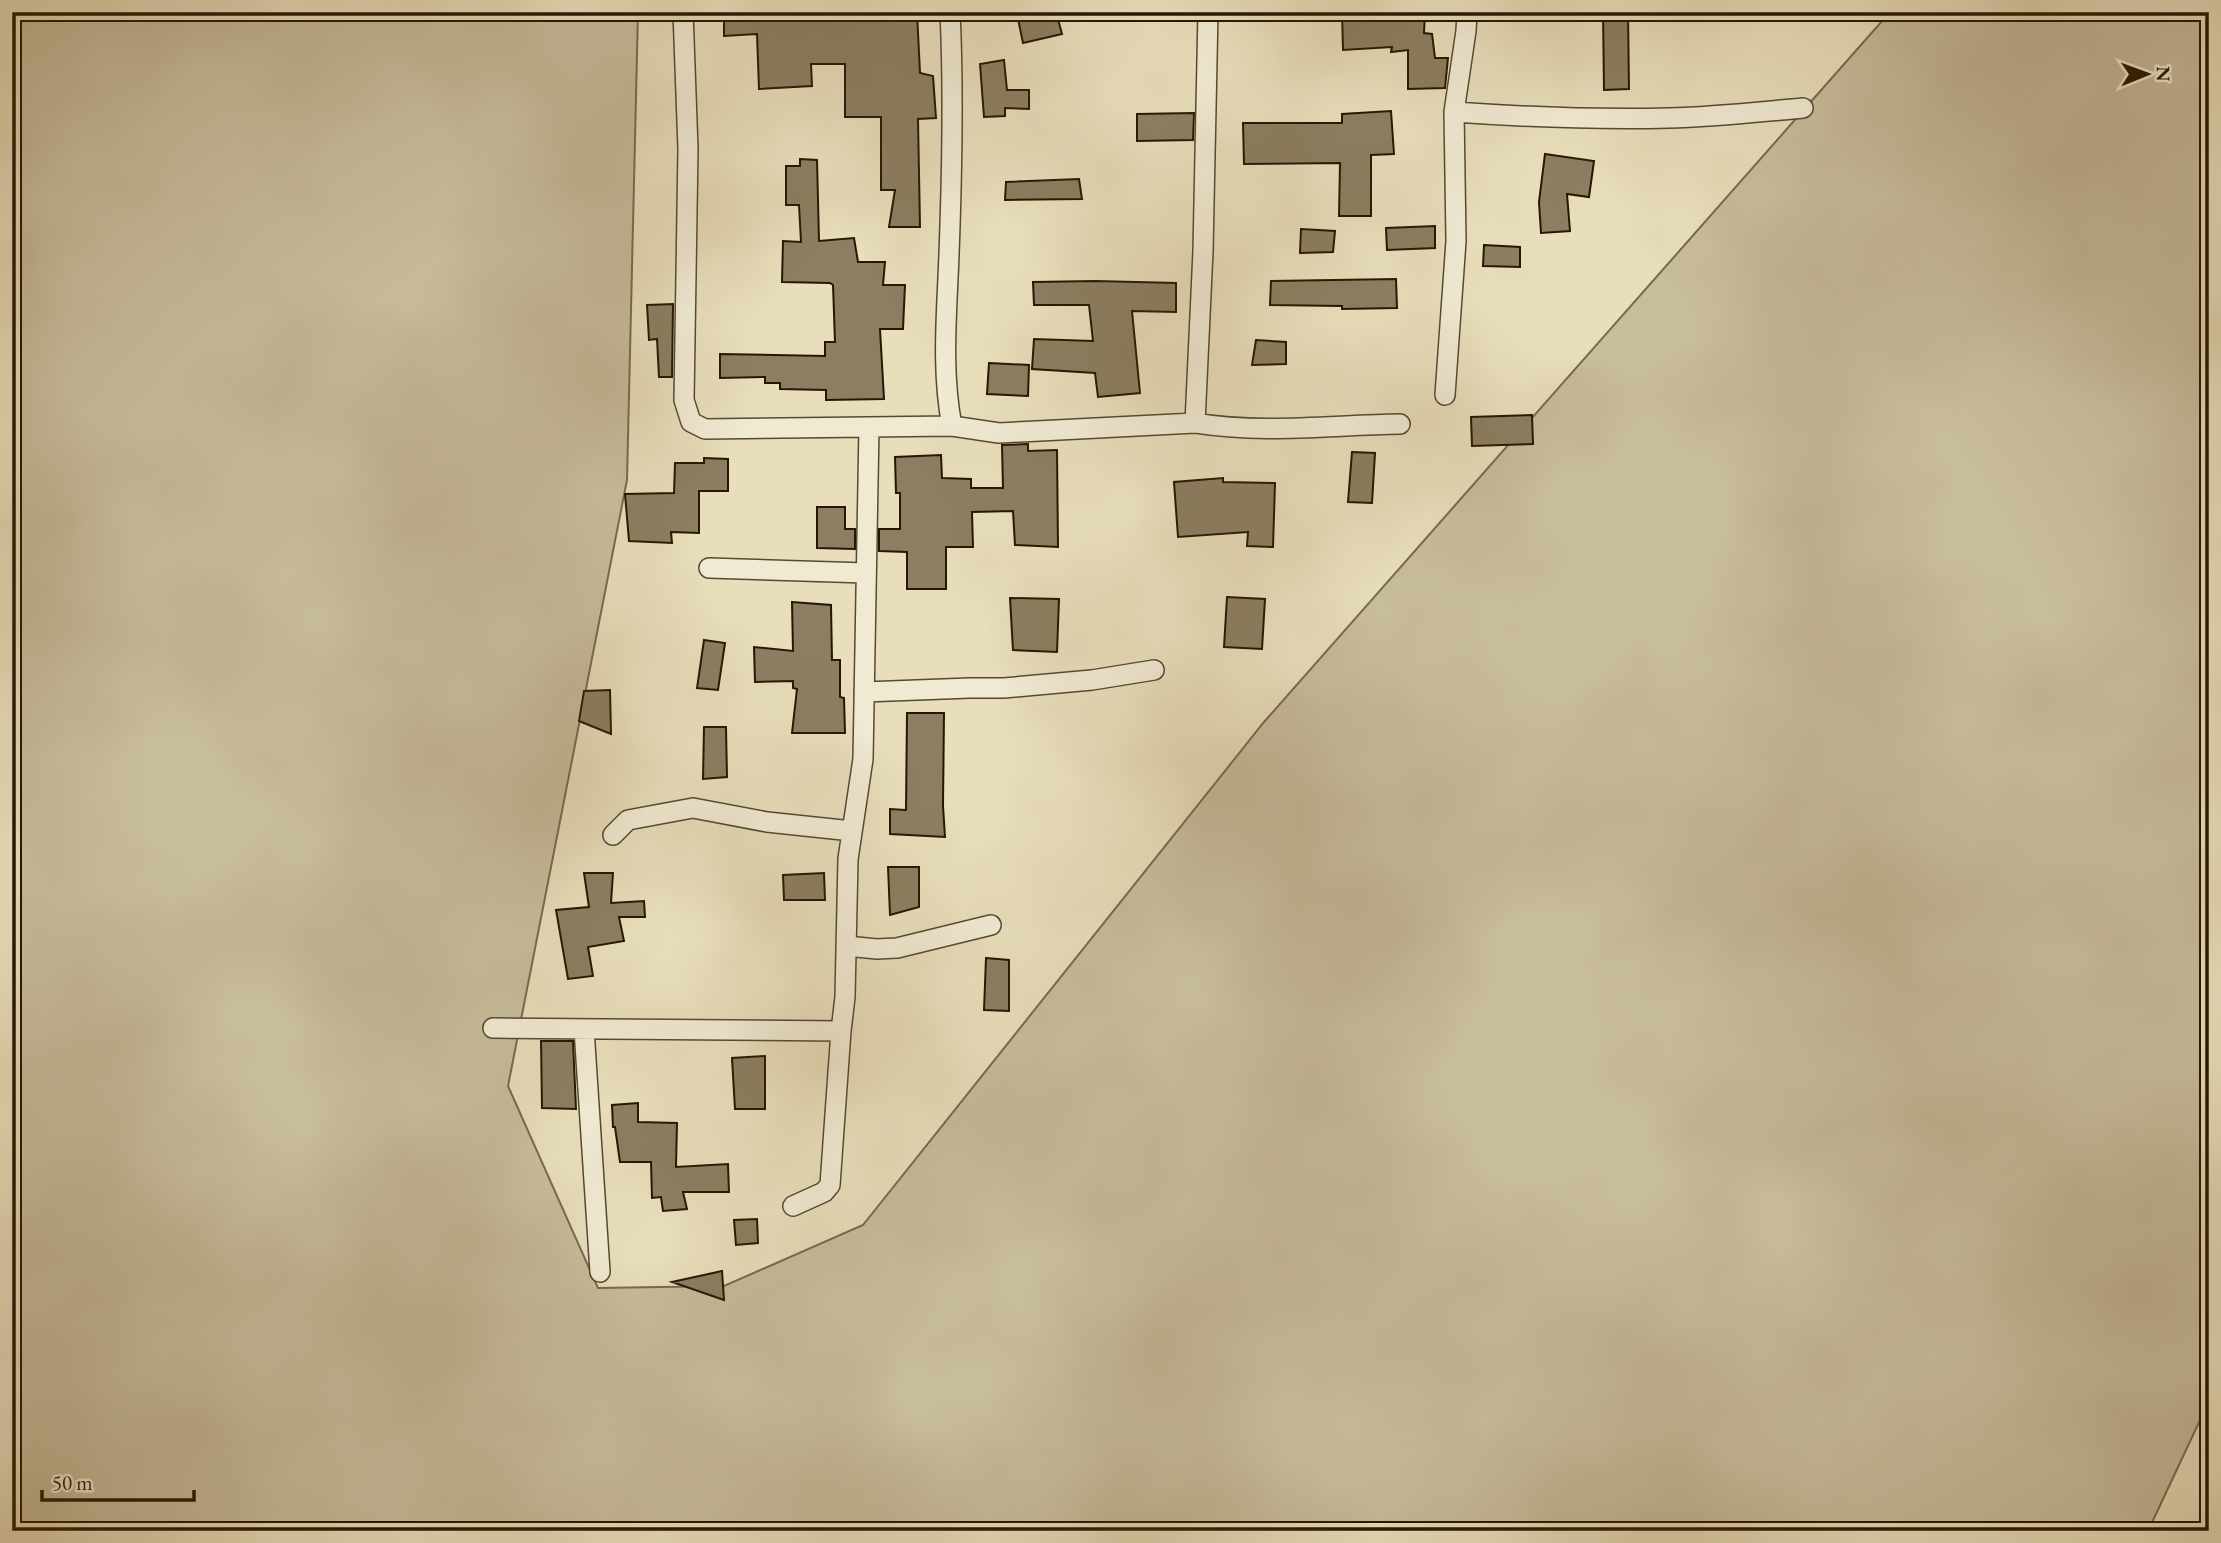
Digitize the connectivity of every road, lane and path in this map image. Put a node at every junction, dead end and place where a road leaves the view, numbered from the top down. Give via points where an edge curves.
1 (683, 12) edge
2 (950, 12) edge
3 (1208, 12) edge
4 (1467, 12) edge
5 (1803, 108) dead end
6 (1454, 112) junction
7 (1445, 395) dead end
8 (1195, 423) junction
9 (1400, 424) dead end
10 (952, 426) junction
11 (869, 427) junction
12 (709, 568) dead end
13 (866, 573) junction
14 (1154, 670) dead end
15 (864, 692) junction
16 (852, 831) junction
17 (614, 835) dead end
18 (991, 925) dead end
19 (846, 946) junction
20 (493, 1028) dead end
21 (584, 1029) junction
22 (841, 1031) junction
23 (793, 1206) dead end
24 (600, 1272) dead end

1 - 11 street via 688,149 684,400 691,422 705,429
2 - 10 street via 953,167 946,347
3 - 8 street
4 - 6 street
5 - 6 street via 1623,119
6 - 7 street via 1455,241
8 - 9 street via 1279,428
8 - 10 street via 999,433
10 - 11 street
11 - 13 street
12 - 13 street
13 - 15 street
14 - 15 street via 1003,688
15 - 16 street via 863,759
16 - 17 street via 693,808 628,820
16 - 19 street
18 - 19 street via 897,948
19 - 22 street
20 - 21 street
21 - 22 street
21 - 24 street
22 - 23 street via 830,1185

